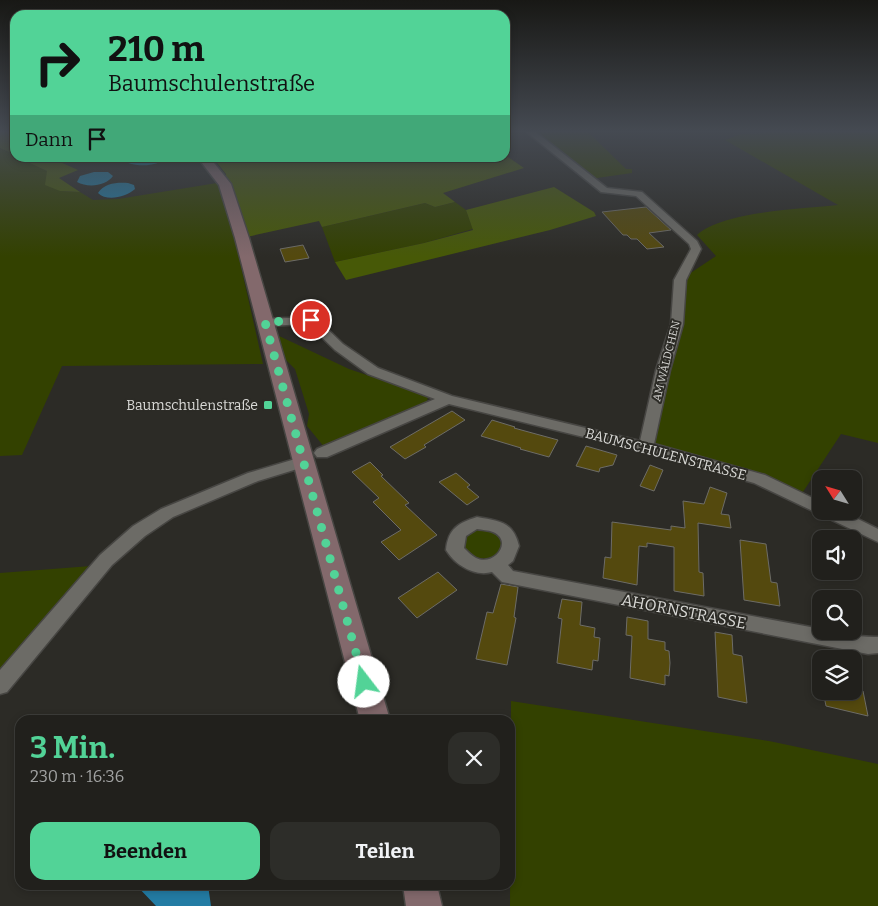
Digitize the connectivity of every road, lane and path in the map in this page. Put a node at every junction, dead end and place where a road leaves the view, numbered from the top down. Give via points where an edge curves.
1 (216, 172) edge
2 (582, 172) edge
3 (265, 322) junction
4 (448, 399) junction
5 (646, 447) junction
6 (312, 458) junction
7 (812, 505) edge
8 (845, 520) edge
9 (878, 536) edge
10 (496, 565) dead end
11 (878, 645) edge
12 (0, 685) edge
13 (374, 715) edge
14 (421, 890) edge
15 (424, 906) edge

1 - 3 main road via 225,184
2 - 5 street, AM WÄLDCHEN via 604,190 639,194 696,248 680,280 677,324
3 - 4 street, BAUMSCHULENSTRASSE via 311,320 339,347 373,371
3 - 6 main road
4 - 5 street, BAUMSCHULENSTRASSE
4 - 6 street
5 - 7 street, BAUMSCHULENSTRASSE via 760,480
6 - 12 street via 253,478 167,514 139,532 106,560
6 - 13 main road
8 - 9 street
10 - 11 street, AHORNSTRASSE via 508,578 868,646
14 - 15 main road

